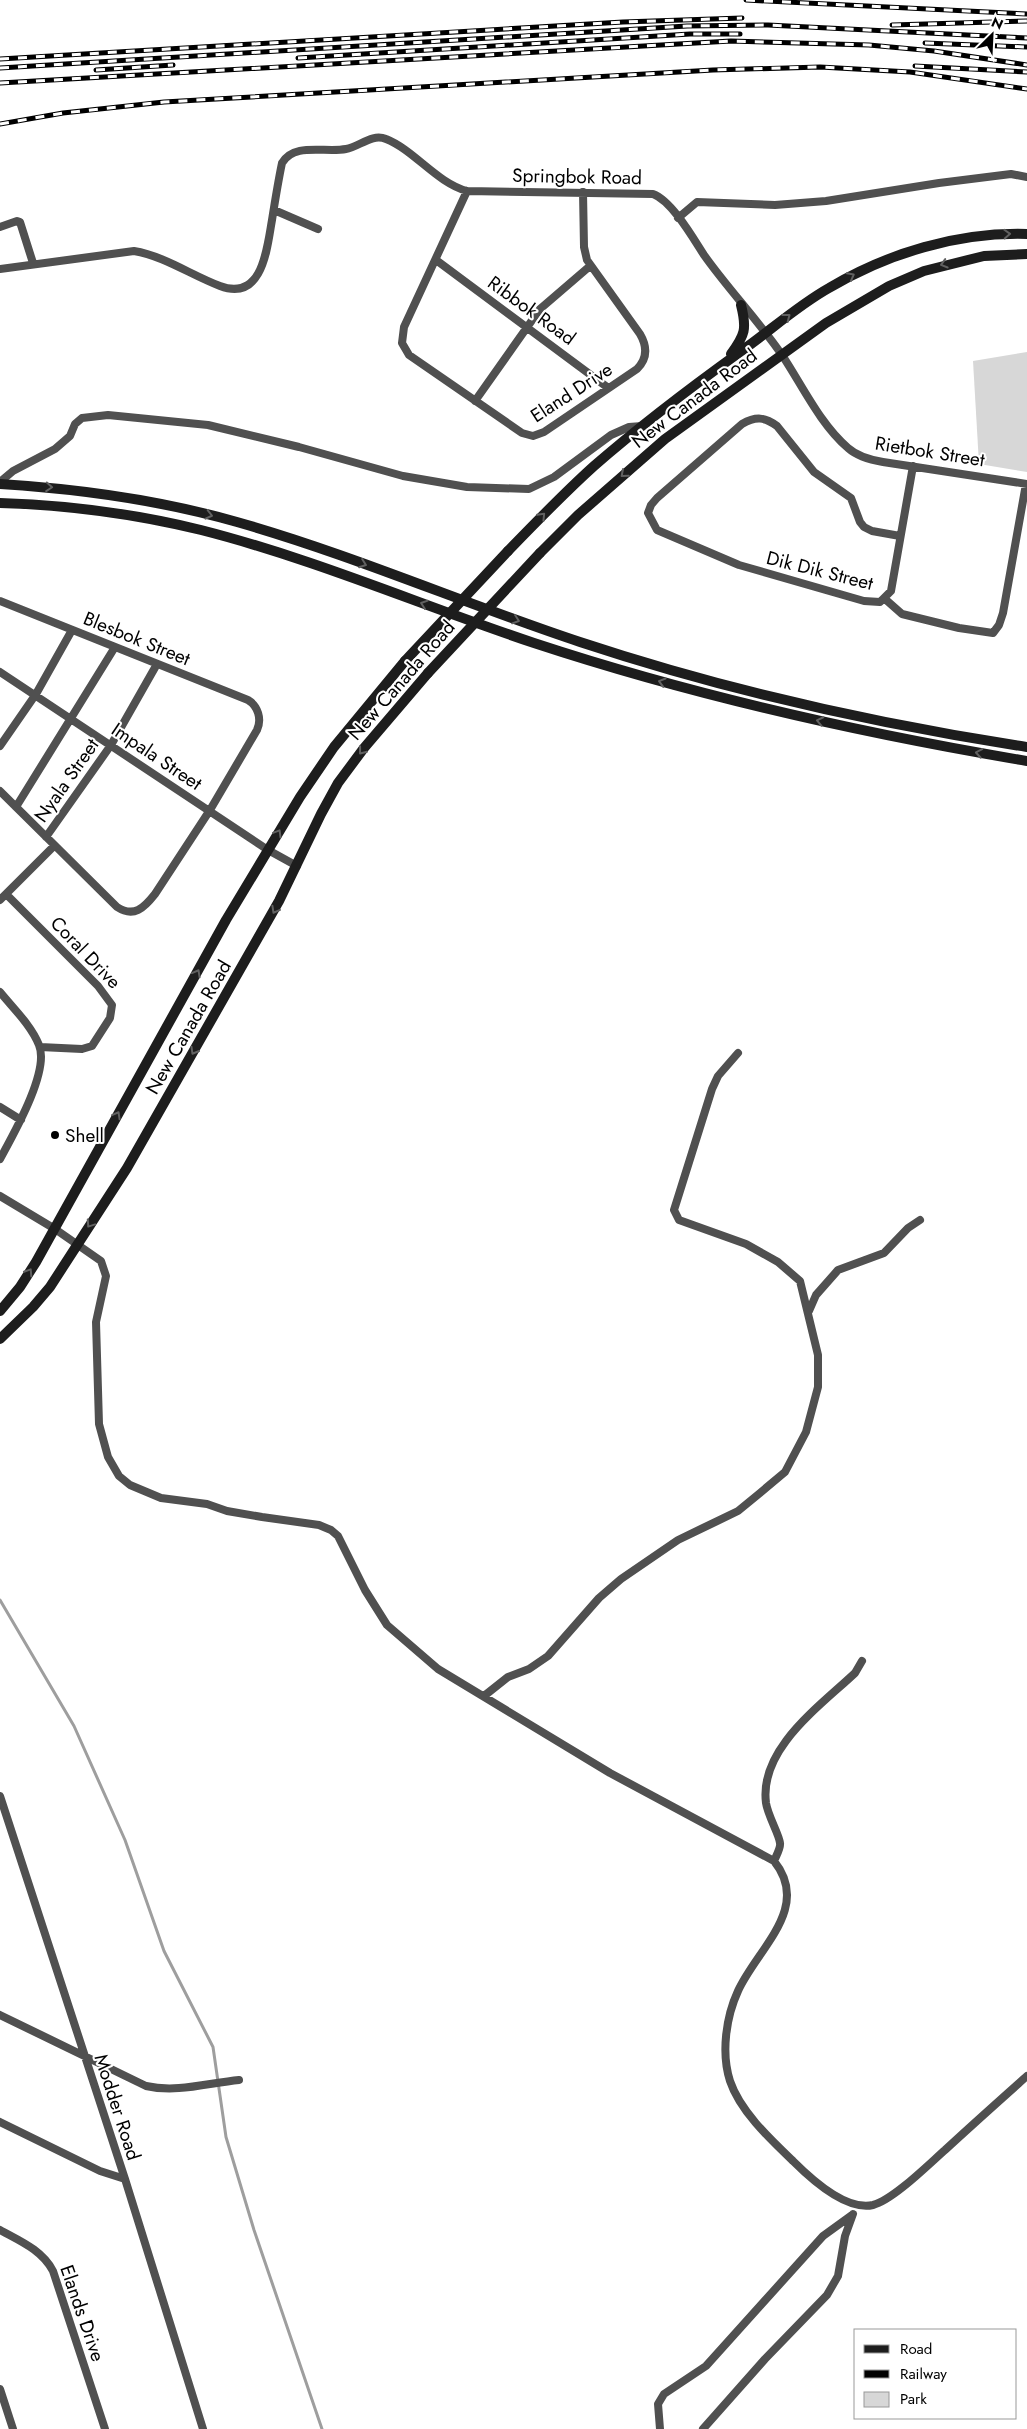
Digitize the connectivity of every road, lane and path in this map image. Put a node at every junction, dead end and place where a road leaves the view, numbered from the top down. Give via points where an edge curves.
1 (1027, 177) edge
2 (467, 191) junction
3 (583, 192) junction
4 (274, 210) junction
5 (678, 218) junction
6 (0, 227) edge
7 (318, 229) dead end
8 (1027, 234) edge
9 (1027, 254) edge
10 (436, 260) junction
11 (32, 264) junction
12 (590, 266) junction
13 (0, 269) edge
14 (741, 305) junction
15 (527, 327) junction
16 (766, 335) junction
17 (781, 354) junction
18 (724, 363) junction
19 (607, 387) junction
20 (475, 401) junction
21 (642, 426) junction
22 (913, 466) junction
23 (0, 483) edge
24 (1027, 484) edge
25 (0, 503) edge
26 (900, 536) junction
27 (885, 599) junction
28 (0, 601) edge
29 (72, 630) junction
30 (115, 647) junction
31 (157, 664) junction
32 (0, 672) edge
33 (36, 694) junction
34 (72, 719) junction
35 (111, 745) junction
36 (0, 746) edge
37 (1027, 747) edge
38 (1027, 761) edge
39 (0, 791) edge
40 (16, 807) junction
41 (210, 810) junction
42 (46, 837) junction
43 (54, 846) junction
44 (268, 850) junction
45 (297, 866) junction
46 (6, 894) junction
47 (0, 900) edge
48 (0, 992) edge
49 (40, 1047) junction
50 (738, 1053) dead end
51 (0, 1107) edge
52 (21, 1120) junction
53 (0, 1159) edge
54 (0, 1196) edge
55 (920, 1220) dead end
56 (55, 1229) junction
57 (77, 1244) junction
58 (0, 1311) edge
59 (809, 1311) junction
60 (0, 1339) edge
61 (862, 1660) dead end
62 (484, 1696) junction
63 (0, 1796) edge
64 (774, 1861) junction
65 (0, 2015) edge
66 (84, 2056) junction
67 (1027, 2076) edge
68 (239, 2080) dead end
69 (0, 2122) edge
70 (125, 2179) junction
71 (858, 2205) junction
72 (852, 2215) junction
73 (0, 2230) edge
74 (0, 2389) edge
75 (13, 2429) edge
76 (105, 2429) edge
77 (203, 2429) edge
78 (660, 2429) edge
79 (703, 2429) edge

1 - 5 street via 1011,174 826,201 775,204 696,202
2 - 3 street, Springbok Road
2 - 4 street via 380,137 345,149 296,150 284,158
2 - 10 street, Eland Drive
3 - 5 street, Springbok Road via 653,194 665,201
3 - 12 street, Eland Drive via 584,247
4 - 7 street
4 - 11 street via 264,264 254,278 241,287 220,286 134,251
5 - 14 street, Springbok Road
6 - 11 street via 20,222
16 -> 8 main road, New Canada Road via 828,288 880,262 950,241
9 -> 17 main road, New Canada Road via 984,256 924,271 876,293
10 - 15 street, Ribbok Road
10 - 20 street, Eland Drive via 404,327 403,348
11 - 13 street
12 - 15 street via 545,303
12 - 19 street, Eland Drive via 646,347 639,366
14 - 16 street, Springbok Road
14 - 18 main road via 744,333
15 - 19 street, Ribbok Road
15 - 20 street
16 - 17 street, Rietbok Street
16 - 18 main road, New Canada Road
17 - 22 street, Rietbok Street via 848,448 872,460
17 -> 45 main road, New Canada Road, bridge via 665,439 540,553 428,673 364,748 325,806
18 - 21 main road, New Canada Road
19 - 20 street, Eland Drive via 544,432 533,436 522,433
21 - 23 street via 611,435 554,478 529,489 467,488 395,474 208,425 108,415 82,418 70,436 55,449 13,471
44 -> 21 main road, New Canada Road, bridge via 334,747 405,661 561,496
22 - 24 street, Rietbok Street
22 - 26 street
23 -> 37 main road via 60,488 174,506 298,541 578,641 713,682 902,725
24 - 27 street via 1003,613 993,633 906,615
38 -> 25 main road via 887,736 665,683 534,643 314,564 200,530 98,511
26 - 27 street, Dik Dik Street via 894,580
26 - 27 street, Dik Dik Street via 864,527 851,498 819,476 777,426 760,418 742,424 657,498 649,509 650,520 657,530 739,564 864,601
28 - 29 street, Blesbok Street
29 - 30 street, Blesbok Street
29 - 33 street
30 - 31 street, Blesbok Street
30 - 34 street
31 - 35 street, Nyala Street
31 - 41 street, Blesbok Street via 248,700 258,711 259,726
32 - 33 street, Impala Street
33 - 34 street, Impala Street
33 - 36 street
34 - 35 street, Impala Street
34 - 40 street
35 - 41 street, Impala Street
35 - 42 street, Nyala Street
39 - 40 street
40 - 42 street
41 - 43 street via 150,900 142,909 130,912 117,907
41 - 44 street, Impala Street
42 - 43 street
43 - 46 street
44 - 45 street, Impala Street
56 -> 44 main road, New Canada Road
45 -> 57 main road, New Canada Road via 127,1168
46 - 47 street
46 - 49 street, Coral Drive via 112,1003 110,1018 92,1046 82,1049
48 - 49 street
49 - 52 street via 38,1077
50 - 59 street via 718,1076 712,1089 674,1210 679,1220 746,1244 784,1266 800,1281
51 - 52 street
52 - 53 street
54 - 56 street
55 - 59 street via 884,1252 838,1270 816,1295
56 - 57 street
58 -> 56 main road, New Canada Road via 24,1280
57 - 60 main road, New Canada Road via 42,1298
57 - 62 street via 101,1261 106,1276 96,1322 98,1424 108,1458 119,1476 130,1485 160,1498 306,1522 331,1530 338,1536 365,1590 393,1631 438,1669
59 - 62 street via 818,1355 818,1387 806,1432 785,1472 738,1510 678,1540 621,1579 599,1598 548,1656 529,1669 508,1676
61 - 64 street via 855,1673 784,1741 772,1762 766,1780 766,1795 769,1816 780,1843
62 - 64 street via 610,1773
63 - 66 street, Modder Road
64 - 71 street via 786,1881 787,1905 782,1920 733,2002 726,2034 729,2079 746,2109 780,2148 825,2190
65 - 66 street
66 - 68 street via 158,2089 181,2089
66 - 70 street, Modder Road
67 - 71 street via 904,2187 874,2205
69 - 70 street via 100,2171
70 - 77 street, Modder Road
71 - 72 street
72 - 78 street via 823,2236 706,2366 664,2394 658,2404
72 - 79 street via 838,2276 827,2295
73 - 76 street, Elands Drive via 49,2262
74 - 75 street

